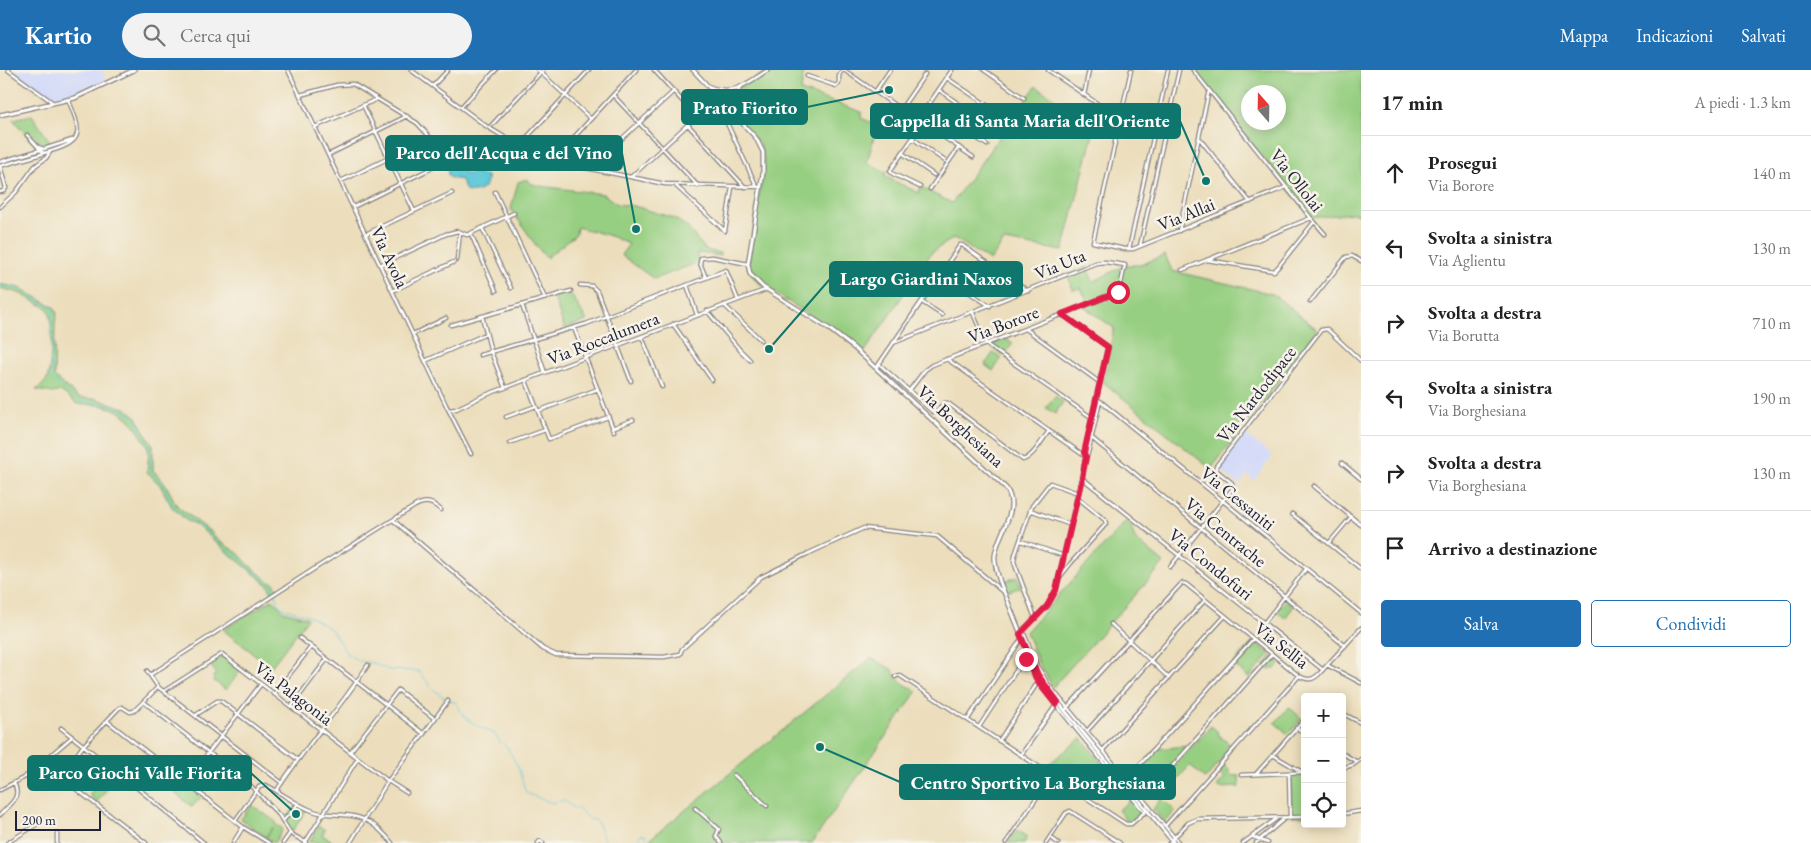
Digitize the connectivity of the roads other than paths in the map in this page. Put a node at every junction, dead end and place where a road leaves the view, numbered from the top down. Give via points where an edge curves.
1 (8, 70) edge
2 (134, 70) edge
3 (288, 70) edge
4 (411, 70) edge
5 (448, 70) edge
6 (496, 70) edge
7 (589, 70) edge
8 (636, 70) edge
9 (654, 70) edge
10 (693, 70) edge
11 (768, 70) edge
12 (843, 70) edge
13 (851, 70) edge
14 (890, 70) edge
15 (951, 70) edge
16 (984, 70) edge
17 (1048, 70) edge
18 (1089, 70) edge
19 (1131, 70) edge
20 (1168, 70) edge
21 (1179, 70) edge
22 (1193, 70) edge
23 (541, 71) edge
24 (849, 73) junction
25 (925, 74) dead end
26 (807, 76) dead end
27 (947, 78) junction
28 (433, 86) junction
29 (708, 86) junction
30 (742, 86) junction
31 (939, 90) junction
32 (1209, 90) junction
33 (724, 91) junction
34 (674, 92) junction
35 (875, 92) junction
36 (300, 95) junction
37 (566, 95) junction
38 (613, 95) junction
39 (1084, 95) junction
40 (378, 98) junction
41 (1024, 98) dead end
42 (68, 99) junction
43 (718, 99) junction
44 (732, 100) junction
45 (54, 103) junction
46 (724, 103) junction
47 (363, 105) junction
48 (928, 105) junction
49 (461, 107) junction
50 (901, 109) junction
51 (733, 113) junction
52 (1158, 114) junction
53 (0, 115) edge
54 (407, 116) junction
55 (916, 116) junction
56 (697, 117) junction
57 (1169, 117) junction
58 (591, 119) junction
59 (1120, 119) junction
60 (1009, 120) dead end
61 (640, 122) junction
62 (923, 123) junction
63 (1155, 124) junction
64 (688, 125) junction
65 (1166, 126) junction
66 (315, 128) junction
67 (489, 128) junction
68 (998, 131) dead end
69 (376, 132) junction
70 (27, 135) dead end
71 (912, 138) junction
72 (1199, 138) junction
73 (73, 140) junction
74 (988, 145) dead end
75 (520, 146) junction
76 (49, 147) junction
77 (663, 148) junction
78 (959, 148) junction
79 (43, 151) junction
80 (50, 152) junction
81 (902, 153) junction
82 (30, 155) junction
83 (328, 155) junction
84 (973, 157) dead end
85 (389, 158) junction
86 (46, 159) junction
87 (553, 160) junction
88 (945, 161) dead end
89 (0, 162) edge
90 (0, 166) edge
91 (436, 166) dead end
92 (590, 168) junction
93 (934, 175) dead end
94 (631, 177) junction
95 (341, 181) junction
96 (1143, 183) junction
97 (401, 184) junction
98 (674, 184) junction
99 (1153, 185) junction
100 (698, 186) junction
101 (732, 187) junction
102 (745, 187) junction
103 (759, 187) junction
104 (920, 187) dead end
105 (1286, 187) junction
106 (930, 189) dead end
107 (0, 192) edge
108 (495, 192) dead end
109 (452, 193) dead end
110 (1250, 202) junction
111 (0, 207) edge
112 (353, 207) junction
113 (414, 211) junction
114 (514, 213) dead end
115 (507, 216) junction
116 (1310, 218) junction
117 (1314, 222) junction
118 (482, 228) junction
119 (1179, 231) junction
120 (460, 232) junction
121 (366, 234) junction
122 (470, 234) junction
123 (1325, 234) dead end
124 (1140, 246) junction
125 (1129, 249) junction
126 (1206, 260) junction
127 (1361, 261) edge
128 (748, 264) junction
129 (380, 265) junction
130 (1126, 265) joint
131 (1182, 270) dead end
132 (941, 273) junction
133 (706, 278) junction
134 (580, 285) dead end
135 (687, 285) junction
136 (511, 288) dead end
137 (766, 290) junction
138 (392, 291) junction
139 (496, 291) dead end
140 (571, 291) dead end
141 (1028, 291) junction
142 (545, 298) junction
143 (738, 300) junction
144 (921, 301) junction
145 (1310, 302) dead end
146 (522, 305) junction
147 (724, 305) junction
148 (990, 306) junction
149 (708, 311) junction
150 (973, 313) junction
151 (1062, 314) junction
152 (697, 315) junction
153 (942, 315) dead end
154 (482, 316) junction
155 (606, 316) junction
156 (446, 318) dead end
157 (673, 324) junction
158 (451, 325) dead end
159 (574, 328) junction
160 (1025, 329) junction
161 (413, 334) junction
162 (486, 334) junction
163 (642, 336) junction
164 (533, 339) junction
165 (761, 340) dead end
166 (893, 343) junction
167 (986, 344) junction
168 (618, 346) junction
169 (491, 352) junction
170 (480, 355) dead end
171 (586, 358) junction
172 (947, 359) junction
173 (750, 360) dead end
174 (425, 361) junction
175 (1361, 361) edge
176 (878, 366) junction
177 (545, 373) junction
178 (526, 380) junction
179 (712, 380) dead end
180 (631, 381) dead end
181 (1100, 382) junction
182 (662, 387) dead end
183 (505, 388) junction
184 (598, 389) junction
185 (909, 391) junction
186 (1096, 398) junction
187 (1100, 401) junction
188 (536, 406) junction
189 (449, 410) junction
190 (538, 412) junction
191 (506, 417) dead end
192 (608, 417) junction
193 (1091, 417) junction
194 (633, 420) dead end
195 (545, 430) junction
196 (1049, 431) junction
197 (1092, 439) junction
198 (509, 443) dead end
199 (471, 454) dead end
200 (1086, 457) junction
201 (1342, 463) dead end
202 (1082, 478) junction
203 (1361, 478) edge
204 (1314, 486) dead end
205 (1078, 493) junction
206 (1078, 498) junction
207 (1223, 501) junction
208 (441, 510) dead end
209 (1030, 510) junction
210 (1292, 514) dead end
211 (1351, 517) junction
212 (393, 520) junction
213 (1071, 525) junction
214 (1361, 525) edge
215 (1201, 528) junction
216 (1020, 541) junction
217 (1328, 543) junction
218 (1179, 555) junction
219 (1064, 556) junction
220 (1170, 567) dead end
221 (1306, 569) junction
222 (1361, 569) edge
223 (1060, 579) junction
224 (1004, 592) junction
225 (1285, 596) junction
226 (1205, 600) junction
227 (1361, 613) edge
228 (1225, 616) junction
229 (1035, 618) junction
230 (1264, 623) junction
231 (1111, 624) dead end
232 (1361, 628) edge
233 (1022, 634) junction
234 (300, 638) dead end
235 (1254, 639) junction
236 (1128, 640) junction
237 (1345, 646) junction
238 (311, 647) junction
239 (1272, 654) junction
240 (327, 659) junction
241 (1150, 660) junction
242 (368, 665) dead end
243 (1327, 666) junction
244 (147, 670) dead end
245 (1323, 670) junction
246 (150, 675) junction
247 (895, 676) dead end
248 (1300, 676) junction
249 (1169, 678) junction
250 (357, 682) junction
251 (1038, 682) junction
252 (1361, 683) edge
253 (261, 684) junction
254 (1047, 685) junction
255 (158, 687) junction
256 (164, 691) junction
257 (274, 694) junction
258 (448, 701) dead end
259 (144, 702) junction
260 (1057, 703) junction
261 (387, 705) junction
262 (291, 707) junction
263 (1066, 709) junction
264 (238, 714) junction
265 (196, 715) junction
266 (1346, 716) edge
267 (436, 719) junction
268 (968, 719) junction
269 (108, 721) junction
270 (1301, 722) edge
271 (1361, 723) edge
272 (979, 727) junction
273 (61, 728) dead end
274 (1296, 728) junction
275 (321, 729) junction
276 (1301, 731) edge
277 (1086, 732) junction
278 (424, 734) junction
279 (221, 735) junction
280 (72, 737) junction
281 (999, 741) junction
282 (83, 746) junction
283 (209, 752) junction
284 (350, 752) junction
285 (1102, 752) junction
286 (1021, 755) junction
287 (1273, 755) junction
288 (1346, 755) edge
289 (358, 758) junction
290 (297, 759) junction
291 (1361, 759) edge
292 (1357, 762) junction
293 (1346, 766) edge
294 (1301, 770) edge
295 (1301, 772) edge
296 (1289, 773) junction
297 (1256, 774) junction
298 (734, 775) dead end
299 (1052, 775) junction
300 (1241, 775) dead end
301 (388, 781) junction
302 (1125, 781) junction
303 (186, 782) junction
304 (14, 783) junction
305 (282, 783) junction
306 (0, 790) edge
307 (277, 790) junction
308 (256, 791) junction
309 (407, 793) dead end
310 (1141, 800) junction
311 (298, 804) junction
312 (768, 806) dead end
313 (695, 808) dead end
314 (1361, 811) edge
315 (1146, 812) junction
316 (1346, 813) edge
317 (324, 814) junction
318 (0, 815) edge
319 (1301, 817) edge
320 (1278, 818) junction
321 (1285, 818) junction
322 (1290, 818) junction
323 (364, 819) junction
324 (235, 821) junction
325 (283, 821) junction
326 (38, 823) dead end
327 (243, 826) junction
328 (1164, 828) junction
329 (290, 833) junction
330 (57, 834) dead end
331 (1050, 837) junction
332 (1253, 837) junction
333 (1260, 840) junction
334 (1172, 841) edge
335 (7, 843) edge
336 (57, 843) edge
337 (146, 843) edge
338 (204, 843) edge
339 (233, 843) edge
340 (268, 843) edge
341 (283, 843) edge
342 (306, 843) edge
343 (350, 843) edge
344 (392, 843) edge
345 (721, 843) edge
346 (1006, 843) edge
347 (1046, 843) edge
348 (1058, 843) edge
349 (1120, 843) edge
350 (1179, 843) edge
351 (1242, 843) edge
352 (1256, 843) edge
353 (1268, 843) edge

1 - 45 street
2 - 42 street
3 - 36 street, Via Avola
4 - 28 street
5 - 28 street
6 - 49 street
7 - 37 street
8 - 38 street
9 - 34 street
10 - 29 street
11 - 30 street
12 - 24 street
12 - 26 street via 838,75 836,86
13 - 24 street
14 - 35 street
15 - 27 street
16 - 41 street
17 - 39 street
18 - 39 street
19 - 59 street
20 - 52 street
21 - 57 street
22 - 32 street, Via Ollolai
23 - 37 street
23 - 67 street
24 - 35 street
25 - 50 street
27 - 31 street
27 - 60 street
28 - 49 street
29 - 33 street
29 - 43 street
30 - 33 street
30 - 44 street
31 - 48 street
31 - 68 street
32 - 72 street
32 - 105 street, Via Ollolai
33 - 43 street
34 - 56 street
34 - 61 street
35 - 50 street
36 - 40 street via 349,83
36 - 66 street, Via Avola
37 - 58 street
37 - 75 street
38 - 58 street
38 - 61 street
39 - 59 street
40 - 47 street
40 - 54 street
42 - 45 street
42 - 73 street via 78,127
43 - 46 street
43 - 56 street
43 - 103 street
44 - 46 street
44 - 51 street
45 - 53 street
46 - 51 street
47 - 66 street
47 - 69 street
48 - 55 street via 923,113
48 - 74 street
49 - 67 street
50 - 55 street
51 - 103 street via 757,139 762,150 764,162
52 - 57 street via 1161,119
52 - 63 street
54 - 69 street
54 - 85 street via 428,136
55 - 62 street
56 - 64 street
57 - 65 street
58 - 87 street
59 - 125 street, Via Allai via 1092,242
61 - 77 street
61 - 92 street
62 - 71 street
62 - 78 street
63 - 65 street
63 - 96 street
64 - 77 street
64 - 102 street
65 - 99 street
66 - 83 street, Via Avola
67 - 75 street
69 - 83 street
69 - 85 street
70 - 79 street
71 - 81 street
71 - 88 street
72 - 110 street
72 - 119 street
73 - 76 street
73 - 80 street
75 - 87 street
76 - 79 street
76 - 80 street
77 - 94 street
77 - 100 street
78 - 84 street
78 - 106 street
79 - 80 street
79 - 82 street
79 - 86 street
80 - 86 street
81 - 93 street
81 - 104 street via 891,172
82 - 89 street
82 - 90 street
83 - 95 street, Via Avola
85 - 95 street
85 - 97 street
86 - 111 street via 35,166
87 - 92 street
90 - 107 street via 6,189
91 - 97 street
92 - 94 street
94 - 98 street
95 - 112 street, Via Avola
96 - 99 street
96 - 125 street
97 - 112 street
97 - 113 street
98 - 100 street
98 - 101 street via 725,231
99 - 124 street
100 - 101 street
101 - 102 street
102 - 103 street
103 - 128 street
105 - 110 street, Via Allai
105 - 116 street, Via Ollolai
108 - 115 street
109 - 113 street
110 - 119 street, Via Allai
112 - 121 street, Via Avola
113 - 121 street
114 - 115 street
115 - 118 street
115 - 142 street
116 - 117 street, Via Ollolai
116 - 126 street
117 - 123 street, Via Ollolai
117 - 126 street via 1274,271
118 - 122 street
118 - 136 street
119 - 124 street, Via Allai
120 - 122 street
120 - 129 street via 446,234
120 - 138 street via 456,261
121 - 129 street, Via Avola
122 - 139 street
124 - 125 street, Via Allai
126 - 131 street
127 - 145 street via 1346,257
128 - 133 street via 701,258
128 - 137 street, Via Borghesiana via 750,274
129 - 138 street, Via Avola
130 - 141 street, Via Uta via 1099,262
130 - 151 street, Via Borore via 1118,291
132 - 141 street via 960,245
132 - 144 street
132 - 148 street
133 - 135 street
133 - 143 street via 726,270
134 - 155 street via 592,286 597,291
135 - 152 street
135 - 155 street
137 - 143 street, Via Roccalumera
137 - 176 street, Via Borghesiana via 840,336
138 - 161 street, Via Avola
140 - 142 street
141 - 148 street, Via Uta
142 - 146 street
143 - 147 street, Via Roccalumera
144 - 153 street
144 - 166 street
146 - 154 street
146 - 164 street
147 - 149 street, Via Roccalumera
147 - 165 street
148 - 150 street, Via Uta
149 - 152 street, Via Roccalumera
149 - 173 street
150 - 166 street, Via Uta
150 - 167 street
151 - 160 street, Via Borore
151 - 181 street via 1108,347
152 - 157 street, Via Roccalumera
154 - 158 street
154 - 162 street
155 - 159 street
155 - 168 street
156 - 161 street
157 - 163 street, Via Roccalumera
157 - 179 street
159 - 164 street
159 - 171 street
160 - 167 street, Via Borore
160 - 181 street
161 - 174 street, Via Avola
162 - 169 street
162 - 174 street
163 - 168 street, Via Roccalumera
163 - 182 street
164 - 169 street
164 - 177 street
166 - 176 street
167 - 172 street, Via Borore
167 - 193 street
168 - 171 street, Via Roccalumera
168 - 180 street
169 - 170 street
169 - 183 street
171 - 177 street, Via Roccalumera
171 - 184 street
172 - 185 street, Via Borore via 928,367
172 - 196 street
174 - 189 street, Via Avola
175 - 207 street, Via Nardodipace via 1324,328 1216,466 1216,470 1234,486
176 - 185 street
176 - 224 street, Via Borghesiana via 1009,493 1011,509 995,557 996,571
177 - 178 street, Via Roccalumera
178 - 183 street, Via Roccalumera
178 - 188 street
181 - 186 street
183 - 189 street, Via Roccalumera
184 - 190 street
184 - 192 street
185 - 196 street via 934,412 948,403 1023,460
186 - 187 street, Via Cessaniti
186 - 193 street
187 - 197 street
187 - 207 street, Via Cessaniti
188 - 190 street
188 - 191 street
189 - 199 street, Via Avola
190 - 195 street
192 - 194 street via 613,429
192 - 195 street via 549,439
193 - 200 street
195 - 198 street
196 - 200 street
197 - 200 street
197 - 215 street, Via Centrache
200 - 202 street
201 - 203 street
202 - 205 street
202 - 218 street, Via Condofuri
204 - 211 street
205 - 206 street
205 - 209 street via 1050,483
206 - 213 street
206 - 223 street via 1106,524
207 - 215 street, Via Nardodipace
207 - 221 street, Via Cessaniti
208 - 212 street via 424,502
209 - 213 street
209 - 216 street
210 - 217 street
211 - 214 street
211 - 217 street
212 - 224 street via 543,649 556,655 676,656 761,577 864,528 937,536
212 - 246 street
213 - 219 street
215 - 218 street, Via Nardodipace
215 - 225 street, Via Centrache
216 - 219 street
216 - 229 street via 1015,565
217 - 222 street
218 - 220 street, Via Nardodipace
218 - 230 street, Via Condofuri
219 - 223 street
221 - 225 street
221 - 227 street, Via Cessaniti
223 - 229 street via 1052,599
224 - 233 street, Via Borghesiana
225 - 230 street
225 - 237 street, Via Centrache
226 - 228 street, Via Sellia
226 - 236 street, Via Sellia via 1183,583
226 - 241 street
228 - 235 street, Via Sellia
228 - 249 street
229 - 233 street
230 - 245 street, Via Condofuri
231 - 236 street
232 - 237 street, Via Sellia
233 - 254 street, Via Borghesiana
233 - 254 street, Via Borghesiana via 1036,672
233 - 268 street
234 - 238 street
235 - 239 street, Via Sellia
235 - 302 street
236 - 241 street
236 - 263 street
237 - 243 street, Via Sellia
238 - 240 street
238 - 257 street
239 - 248 street, Via Sellia
239 - 310 street
240 - 250 street
240 - 262 street
241 - 249 street
241 - 277 street
242 - 250 street
243 - 245 street, Via Sellia
243 - 252 street
244 - 246 street
245 - 248 street, Via Sellia via 1311,680
246 - 255 street
247 - 268 street via 899,675
248 - 328 street
249 - 285 street
250 - 261 street
250 - 275 street
251 - 260 street, Via Borghesiana
251 - 272 street, Via Borghesiana via 1025,658
251 - 281 street
253 - 256 street, Via Palagonia via 222,653
253 - 257 street, Via Palagonia
253 - 264 street
254 - 260 street, Via Borghesiana
254 - 263 street, Via Borghesiana
255 - 256 street
255 - 259 street
256 - 265 street
257 - 262 street, Via Palagonia
258 - 267 street
259 - 269 street via 132,712 120,707
259 - 283 street
260 - 263 street, Via Borghesiana
260 - 286 street
260 - 315 street, Via Borghesiana
261 - 267 street via 398,690
261 - 278 street
261 - 284 street
262 - 275 street, Via Palagonia
263 - 277 street, Via Borghesiana
264 - 265 street via 219,700
264 - 279 street
264 - 290 street
265 - 279 street
266 - 271 street
267 - 278 street
268 - 272 street
269 - 282 street
269 - 303 street
270 - 274 street
272 - 281 street
273 - 280 street
274 - 276 street
274 - 287 street
275 - 284 street, Via Palagonia
275 - 290 street
277 - 285 street, Via Borghesiana
278 - 301 street
279 - 283 street
279 - 305 street
280 - 282 street
280 - 304 street
281 - 286 street
282 - 337 street via 62,776
282 - 338 street
283 - 303 street
283 - 308 street
284 - 289 street, Via Palagonia
285 - 302 street, Via Borghesiana
286 - 299 street
287 - 294 street
287 - 297 street
288 - 292 street
289 - 301 street, Via Palagonia
289 - 317 street
290 - 305 street
291 - 292 street
292 - 293 street
295 - 296 street
296 - 297 street
296 - 322 street
297 - 300 street
298 - 312 street
299 - 315 street via 1126,825
299 - 346 street
301 - 309 street, Via Palagonia
301 - 323 street
302 - 310 street, Via Borghesiana
303 - 324 street
304 - 306 street
304 - 318 street via 18,795
305 - 307 street
307 - 308 street via 264,785
307 - 311 street
308 - 324 street
308 - 325 street
310 - 315 street, Via Borghesiana
310 - 328 street, Via Borghesiana
311 - 317 street
311 - 325 street
313 - 345 street via 719,829 716,836
314 - 316 street
315 - 328 street, Via Borghesiana
317 - 323 street
317 - 342 street
319 - 322 street
320 - 321 street
320 - 332 street
320 - 334 street via 1195,819
321 - 322 street
321 - 333 street
323 - 343 street
323 - 344 street
324 - 327 street
325 - 329 street
326 - 335 street
327 - 339 street
327 - 340 street
328 - 334 street, Via Borghesiana
329 - 341 street
329 - 342 street
330 - 336 street
331 - 347 street
331 - 348 street
331 - 349 street via 1069,811
332 - 333 street
332 - 351 street
333 - 352 street
333 - 353 street
334 - 350 street, Via Borghesiana

